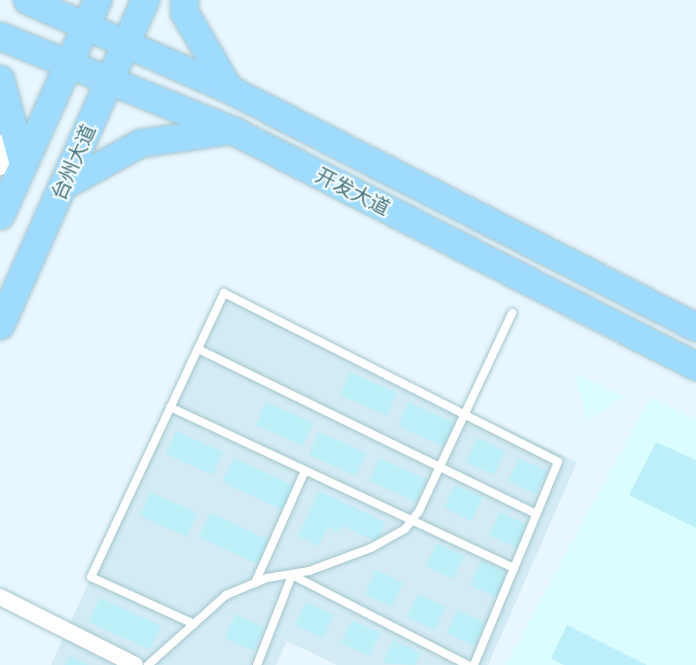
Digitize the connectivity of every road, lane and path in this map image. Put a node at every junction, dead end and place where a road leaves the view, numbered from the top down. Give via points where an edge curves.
1 (27, 0) edge
2 (97, 0) edge
3 (146, 0) edge
4 (184, 0) edge
5 (85, 26) junction
6 (0, 36) edge
7 (125, 42) junction
8 (68, 66) junction
9 (0, 79) edge
10 (108, 82) junction
11 (229, 89) junction
12 (232, 129) junction
13 (12, 164) edge
14 (62, 186) junction
15 (0, 215) edge
16 (512, 313) dead end
17 (0, 325) edge
18 (696, 327) edge
19 (198, 349) junction
20 (696, 366) edge
21 (170, 407) junction
22 (464, 415) junction
23 (440, 466) junction
24 (304, 473) dead end
25 (536, 514) junction
26 (413, 519) junction
27 (514, 568) junction
28 (292, 575) junction
29 (255, 583) junction
30 (0, 597) edge
31 (194, 624) junction
32 (135, 665) edge
33 (148, 665) edge
34 (257, 665) edge
35 (468, 665) edge
36 (474, 665) edge

1 - 5 main road, 开发大道
2 - 5 main road
3 - 7 main road, 台州大道
4 - 11 main road via 184,12
5 - 7 main road, 开发大道
5 - 8 main road
6 - 8 main road, 开发大道
7 - 10 main road, 台州大道
7 - 11 main road, 开发大道
8 - 10 main road, 开发大道
8 - 13 main road
9 - 13 main road via 16,131
10 - 12 main road, 开发大道
10 - 14 main road, 台州大道
11 - 18 main road, 开发大道
12 - 14 main road via 140,143
12 - 20 main road, 开发大道
13 - 15 main road
14 - 17 main road, 台州大道
16 - 22 lane
19 - 21 lane
19 - 22 lane via 224,293
19 - 23 lane
21 - 26 lane
21 - 31 lane via 91,577
22 - 23 lane
22 - 25 lane via 558,462
23 - 25 lane
23 - 26 lane
24 - 29 lane
25 - 27 lane
26 - 27 lane
26 - 28 lane via 405,529 371,548
27 - 36 lane
28 - 29 lane
28 - 34 lane
28 - 35 lane
29 - 31 lane via 226,595
30 - 32 street
31 - 33 lane

